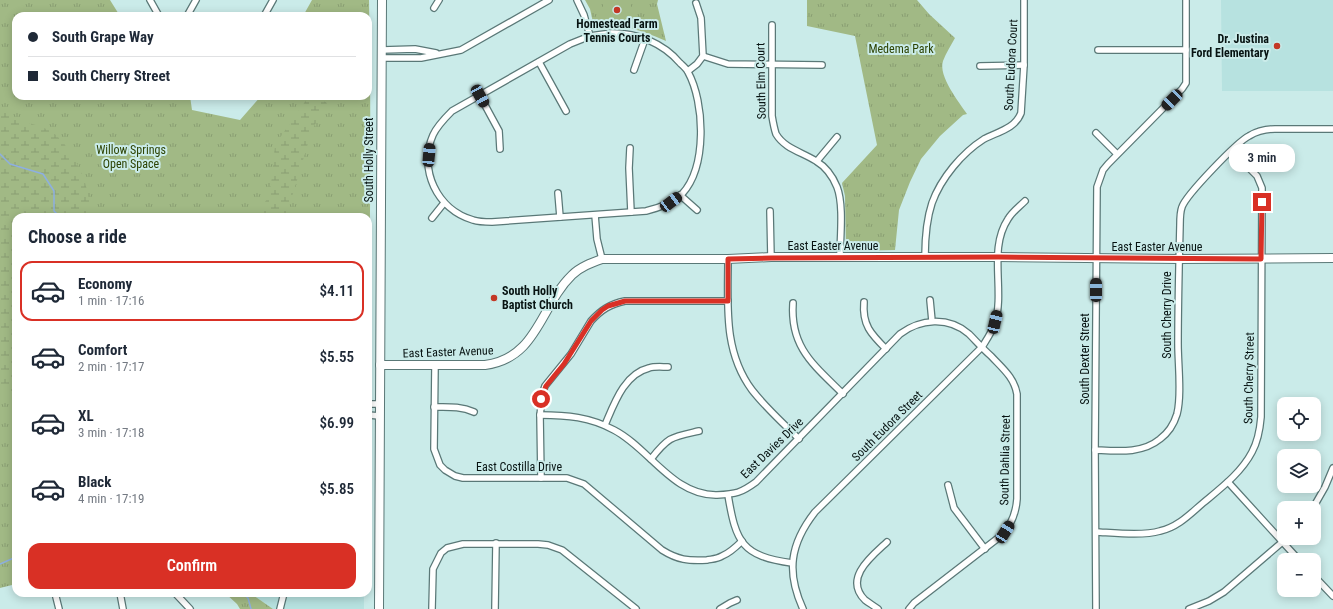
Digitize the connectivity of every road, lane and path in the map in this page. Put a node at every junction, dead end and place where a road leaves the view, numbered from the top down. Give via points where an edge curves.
1 (150, 0) edge
2 (196, 0) edge
3 (273, 0) edge
4 (382, 0) edge
5 (439, 0) edge
6 (549, 0) edge
7 (577, 0) edge
8 (1024, 0) edge
9 (1186, 0) edge
10 (696, 3) dead end
11 (434, 8) dead end
12 (157, 12) edge
13 (189, 12) edge
14 (266, 12) edge
15 (772, 25) dead end
16 (590, 36) junction
17 (645, 39) junction
18 (1098, 50) dead end
19 (1186, 50) junction
20 (382, 54) junction
21 (441, 54) junction
22 (703, 56) junction
23 (539, 62) junction
24 (771, 64) junction
25 (822, 65) dead end
26 (1024, 65) junction
27 (980, 66) dead end
28 (634, 70) dead end
29 (688, 71) junction
30 (480, 96) junction
31 (566, 111) dead end
32 (1333, 129) edge
33 (1096, 133) dead end
34 (837, 137) dead end
35 (630, 148) dead end
36 (500, 149) dead end
37 (1232, 151) junction
38 (1118, 154) junction
39 (817, 161) junction
40 (558, 193) dead end
41 (680, 196) junction
42 (1025, 201) dead end
43 (444, 203) junction
44 (697, 210) dead end
45 (770, 211) dead end
46 (631, 212) junction
47 (595, 215) junction
48 (432, 218) dead end
49 (560, 218) junction
50 (998, 257) junction
51 (771, 258) junction
52 (840, 258) junction
53 (925, 258) junction
54 (1096, 258) junction
55 (1333, 258) edge
56 (602, 259) junction
57 (728, 259) junction
58 (1179, 259) junction
59 (1261, 259) junction
60 (930, 300) dead end
61 (728, 301) junction
62 (864, 302) dead end
63 (793, 303) dead end
64 (932, 321) junction
65 (982, 347) junction
66 (886, 349) junction
67 (380, 365) junction
68 (434, 365) junction
69 (668, 367) dead end
70 (842, 394) junction
71 (372, 404) edge
72 (380, 404) junction
73 (434, 407) junction
74 (474, 412) dead end
75 (372, 415) edge
76 (540, 415) junction
77 (380, 416) junction
78 (605, 425) junction
79 (700, 430) dead end
80 (799, 439) junction
81 (1095, 450) junction
82 (651, 458) junction
83 (1333, 468) edge
84 (541, 478) junction
85 (1228, 482) junction
86 (948, 485) dead end
87 (728, 495) junction
88 (1317, 501) edge
89 (1096, 532) junction
90 (1277, 537) edge
91 (742, 541) junction
92 (887, 542) dead end
93 (496, 544) junction
94 (1280, 545) edge
95 (1284, 545) edge
96 (985, 549) junction
97 (1292, 553) edge
98 (792, 563) junction
99 (1321, 583) edge
100 (1333, 596) edge
101 (57, 597) edge
102 (121, 597) edge
103 (179, 597) edge
104 (283, 597) edge
105 (737, 600) dead end
106 (59, 609) edge
107 (123, 609) edge
108 (190, 609) edge
109 (280, 609) edge
110 (379, 609) edge
111 (432, 609) edge
112 (495, 609) edge
113 (636, 609) edge
114 (720, 609) edge
115 (803, 609) edge
116 (878, 609) edge
117 (909, 609) edge
118 (1096, 609) edge
119 (1188, 609) edge

1 - 12 street
2 - 13 street
3 - 14 street
4 - 20 street, South Holly Street
5 - 11 street
6 - 21 street via 465,48
7 - 16 street
8 - 26 street, South Eudora Court
9 - 19 street, South Dexter Street
10 - 22 street via 701,18
15 - 24 street, South Elm Court
16 - 17 street via 621,33
16 - 23 street
17 - 28 street
17 - 29 street via 665,49
18 - 19 street
19 - 38 street, South Dexter Street via 1186,83
20 - 21 street via 415,50
20 - 21 street via 417,58
20 - 67 street, South Holly Street
22 - 24 street via 728,64
22 - 29 street
23 - 30 street
23 - 31 street
24 - 25 street
24 - 39 street, South Elm Court via 772,116 776,132 786,146
26 - 27 street
26 - 53 street, South Eudora Court via 1019,118 1011,126 982,141 967,153 941,184 932,203 928,221
29 - 41 street via 699,107 699,155 694,175
30 - 36 street via 499,131
30 - 43 street via 452,111 438,127 429,146 430,179
32 - 37 street, South Cherry Drive via 1267,129 1248,136
33 - 38 street
34 - 39 street
35 - 46 street via 628,168
37 - 58 street, South Cherry Drive via 1190,192 1182,206
37 - 59 street, South Cherry Street via 1260,180
38 - 54 street, South Dexter Street via 1103,170 1097,187
39 - 52 street, South Elm Court via 831,176 839,196
40 - 49 street
41 - 44 street
41 - 46 street via 653,210
42 - 50 street, South Eudora Street via 1007,220 1001,236
43 - 48 street
43 - 49 street via 465,218 479,222
45 - 51 street
46 - 47 street
47 - 49 street
47 - 56 street
50 - 53 street, East Easter Avenue
50 - 54 street, East Easter Avenue
50 - 65 street, South Eudora Street via 997,314 992,330
51 - 52 street, East Easter Avenue
51 - 57 street, East Easter Avenue
52 - 53 street, East Easter Avenue
54 - 58 street, East Easter Avenue
54 - 81 street, South Dexter Street
55 - 59 street, East Easter Avenue
56 - 57 street, East Easter Avenue
56 - 68 street, East Easter Avenue via 572,275 531,337 511,357 485,365
57 - 61 street
58 - 59 street, East Easter Avenue
58 - 81 street, South Cherry Drive via 1179,402 1176,415 1168,432 1147,447 1128,451
59 - 85 street, South Cherry Street via 1260,426 1252,453
60 - 64 street
61 - 76 street via 625,301 602,310 591,321 564,364 546,386 541,399
61 - 80 street via 730,340 741,372 760,400
62 - 66 street via 865,319 869,330
63 - 70 street via 793,323 802,349
64 - 65 street, East Davies Drive via 957,327 968,333
64 - 66 street, East Davies Drive via 907,329
65 - 96 street, South Dahlia Street via 1011,378 1017,394 1016,509 1005,532
65 - 98 street, South Eudora Street via 815,512 798,538
66 - 70 street, East Davies Drive
67 - 68 street, East Easter Avenue
67 - 72 street, South Holly Street
68 - 73 street, East Costilla Drive
69 - 78 street via 648,368 630,378
70 - 80 street, East Davies Drive
71 - 72 street
72 - 77 street, South Holly Street
73 - 74 street via 460,407
73 - 84 street, East Costilla Drive via 434,449 440,465 445,470 463,478
75 - 77 street
76 - 78 street, East Davies Drive via 582,417
76 - 84 street
77 - 110 street, South Holly Street
78 - 82 street, East Davies Drive via 621,434
79 - 82 street via 668,440
80 - 87 street, East Davies Drive via 756,482 741,492
81 - 89 street, South Dexter Street
82 - 87 street, East Davies Drive via 686,487 700,493
83 - 88 street
84 - 91 street, East Costilla Drive via 567,478 584,484 662,550 677,558 692,561 720,557
85 - 89 street, South Cherry Street via 1178,524 1167,530 1151,533
85 - 90 street
86 - 96 street via 954,508
87 - 91 street via 732,522
89 - 118 street, South Dexter Street
91 - 98 street via 765,558
92 - 116 street via 863,566 858,580 865,600
93 - 111 street via 463,544 447,548 441,553 433,569
93 - 112 street
93 - 113 street via 548,545 562,550
94 - 119 street via 1224,592
95 - 97 street
96 - 117 street, South Dahlia Street
98 - 115 street, South Eudora Street via 794,586
99 - 100 street
101 - 106 street
102 - 107 street
103 - 108 street
104 - 109 street
105 - 114 street

